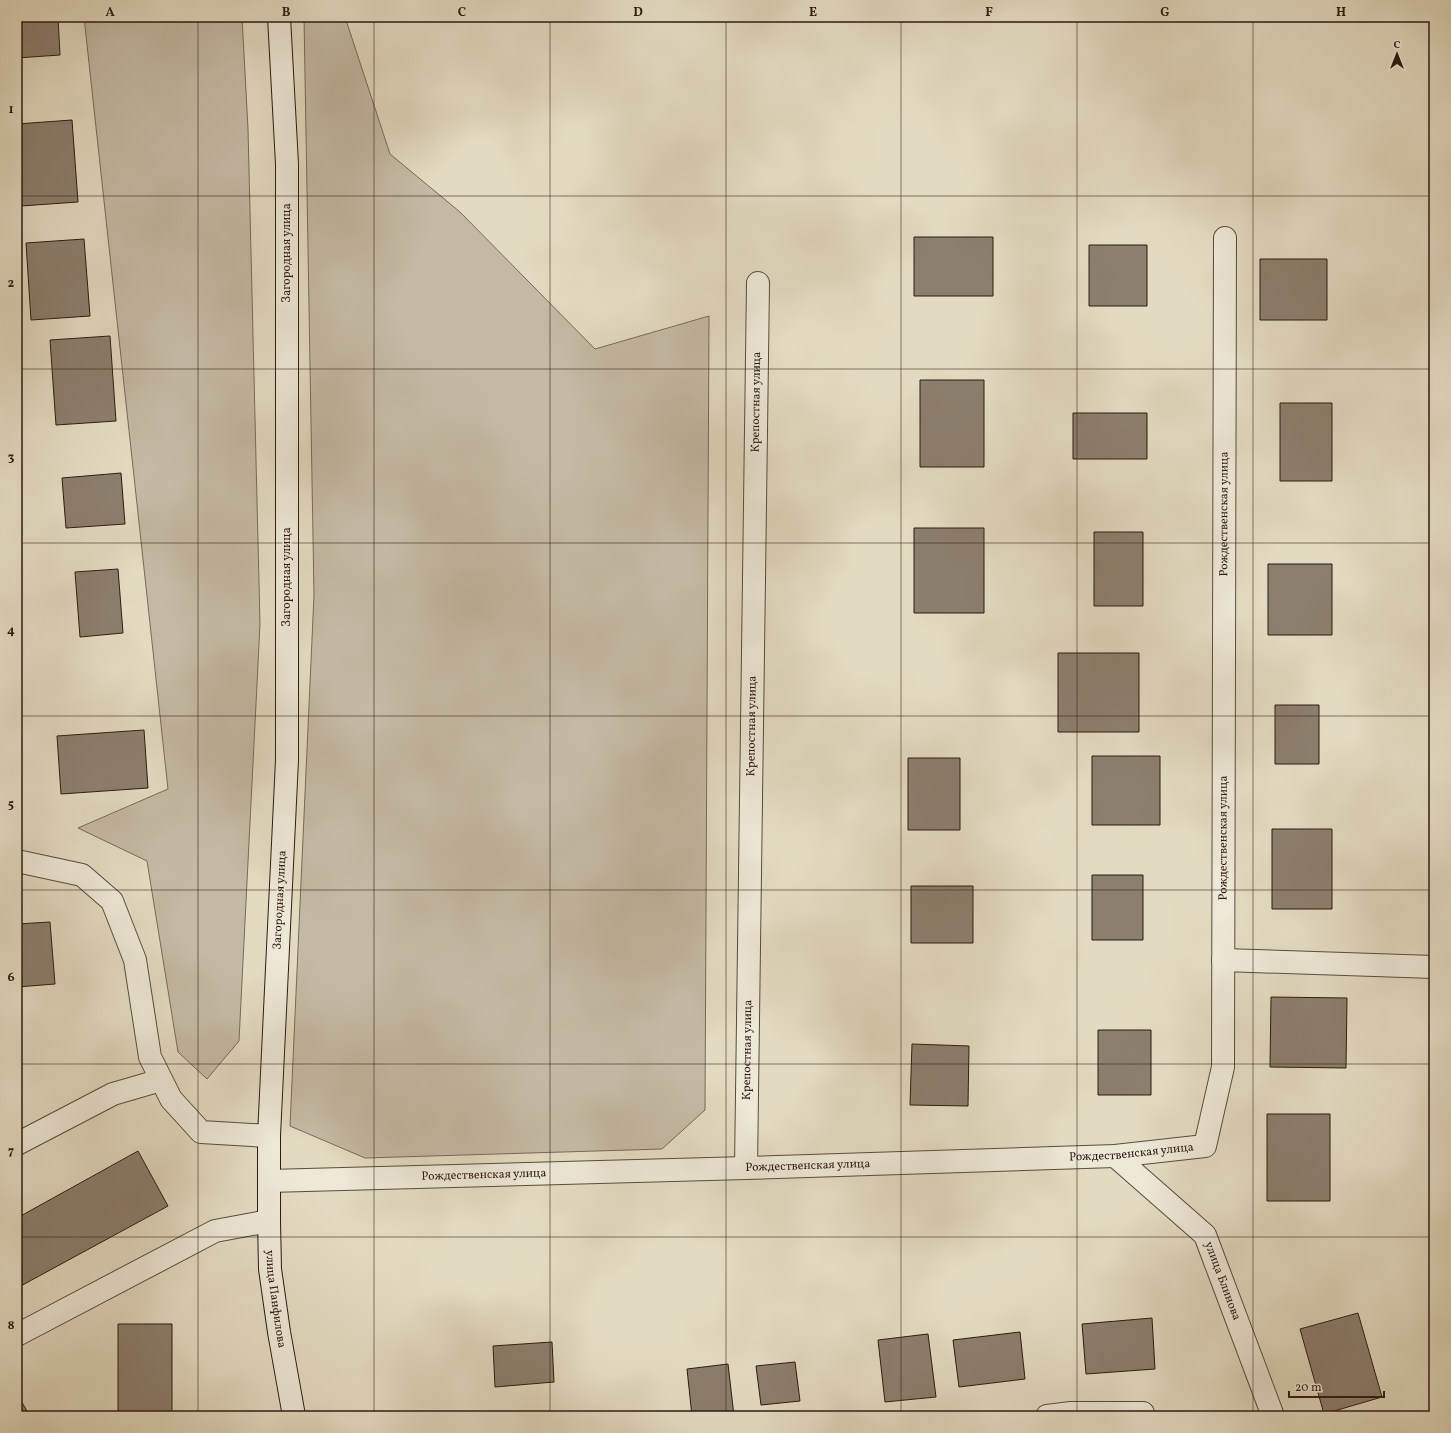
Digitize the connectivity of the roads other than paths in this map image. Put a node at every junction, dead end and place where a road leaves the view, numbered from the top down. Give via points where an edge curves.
1 (279, 17) edge
2 (1225, 238) dead end
3 (758, 283) dead end
4 (17, 861) edge
5 (1223, 960) junction
6 (1434, 968) edge
7 (161, 1080) junction
8 (269, 1136) junction
9 (17, 1144) edge
10 (1115, 1156) junction
11 (746, 1168) junction
12 (269, 1180) junction
13 (269, 1221) junction
14 (17, 1335) edge
15 (1143, 1413) dead end
16 (294, 1416) edge
17 (1047, 1416) edge
18 (1273, 1416) edge

1 - 8 street, Загородная улица via 286,164 286,760
2 - 5 street, Рождественская улица
3 - 11 street, Крепостная улица
4 - 7 street via 82,876 112,901 135,960 150,1057
5 - 6 street
5 - 10 street, Рождественская улица via 1223,1067 1205,1146
7 - 8 street via 171,1100 201,1132
7 - 9 street via 113,1094
8 - 12 street, Загородная улица
10 - 11 street, Рождественская улица
10 - 18 street, улица Блинова via 1205,1235
11 - 12 street, Рождественская улица
12 - 13 street, улица Панфилова
13 - 14 street via 215,1231
13 - 16 street, улица Панфилова via 270,1270
15 - 17 street via 1071,1413

